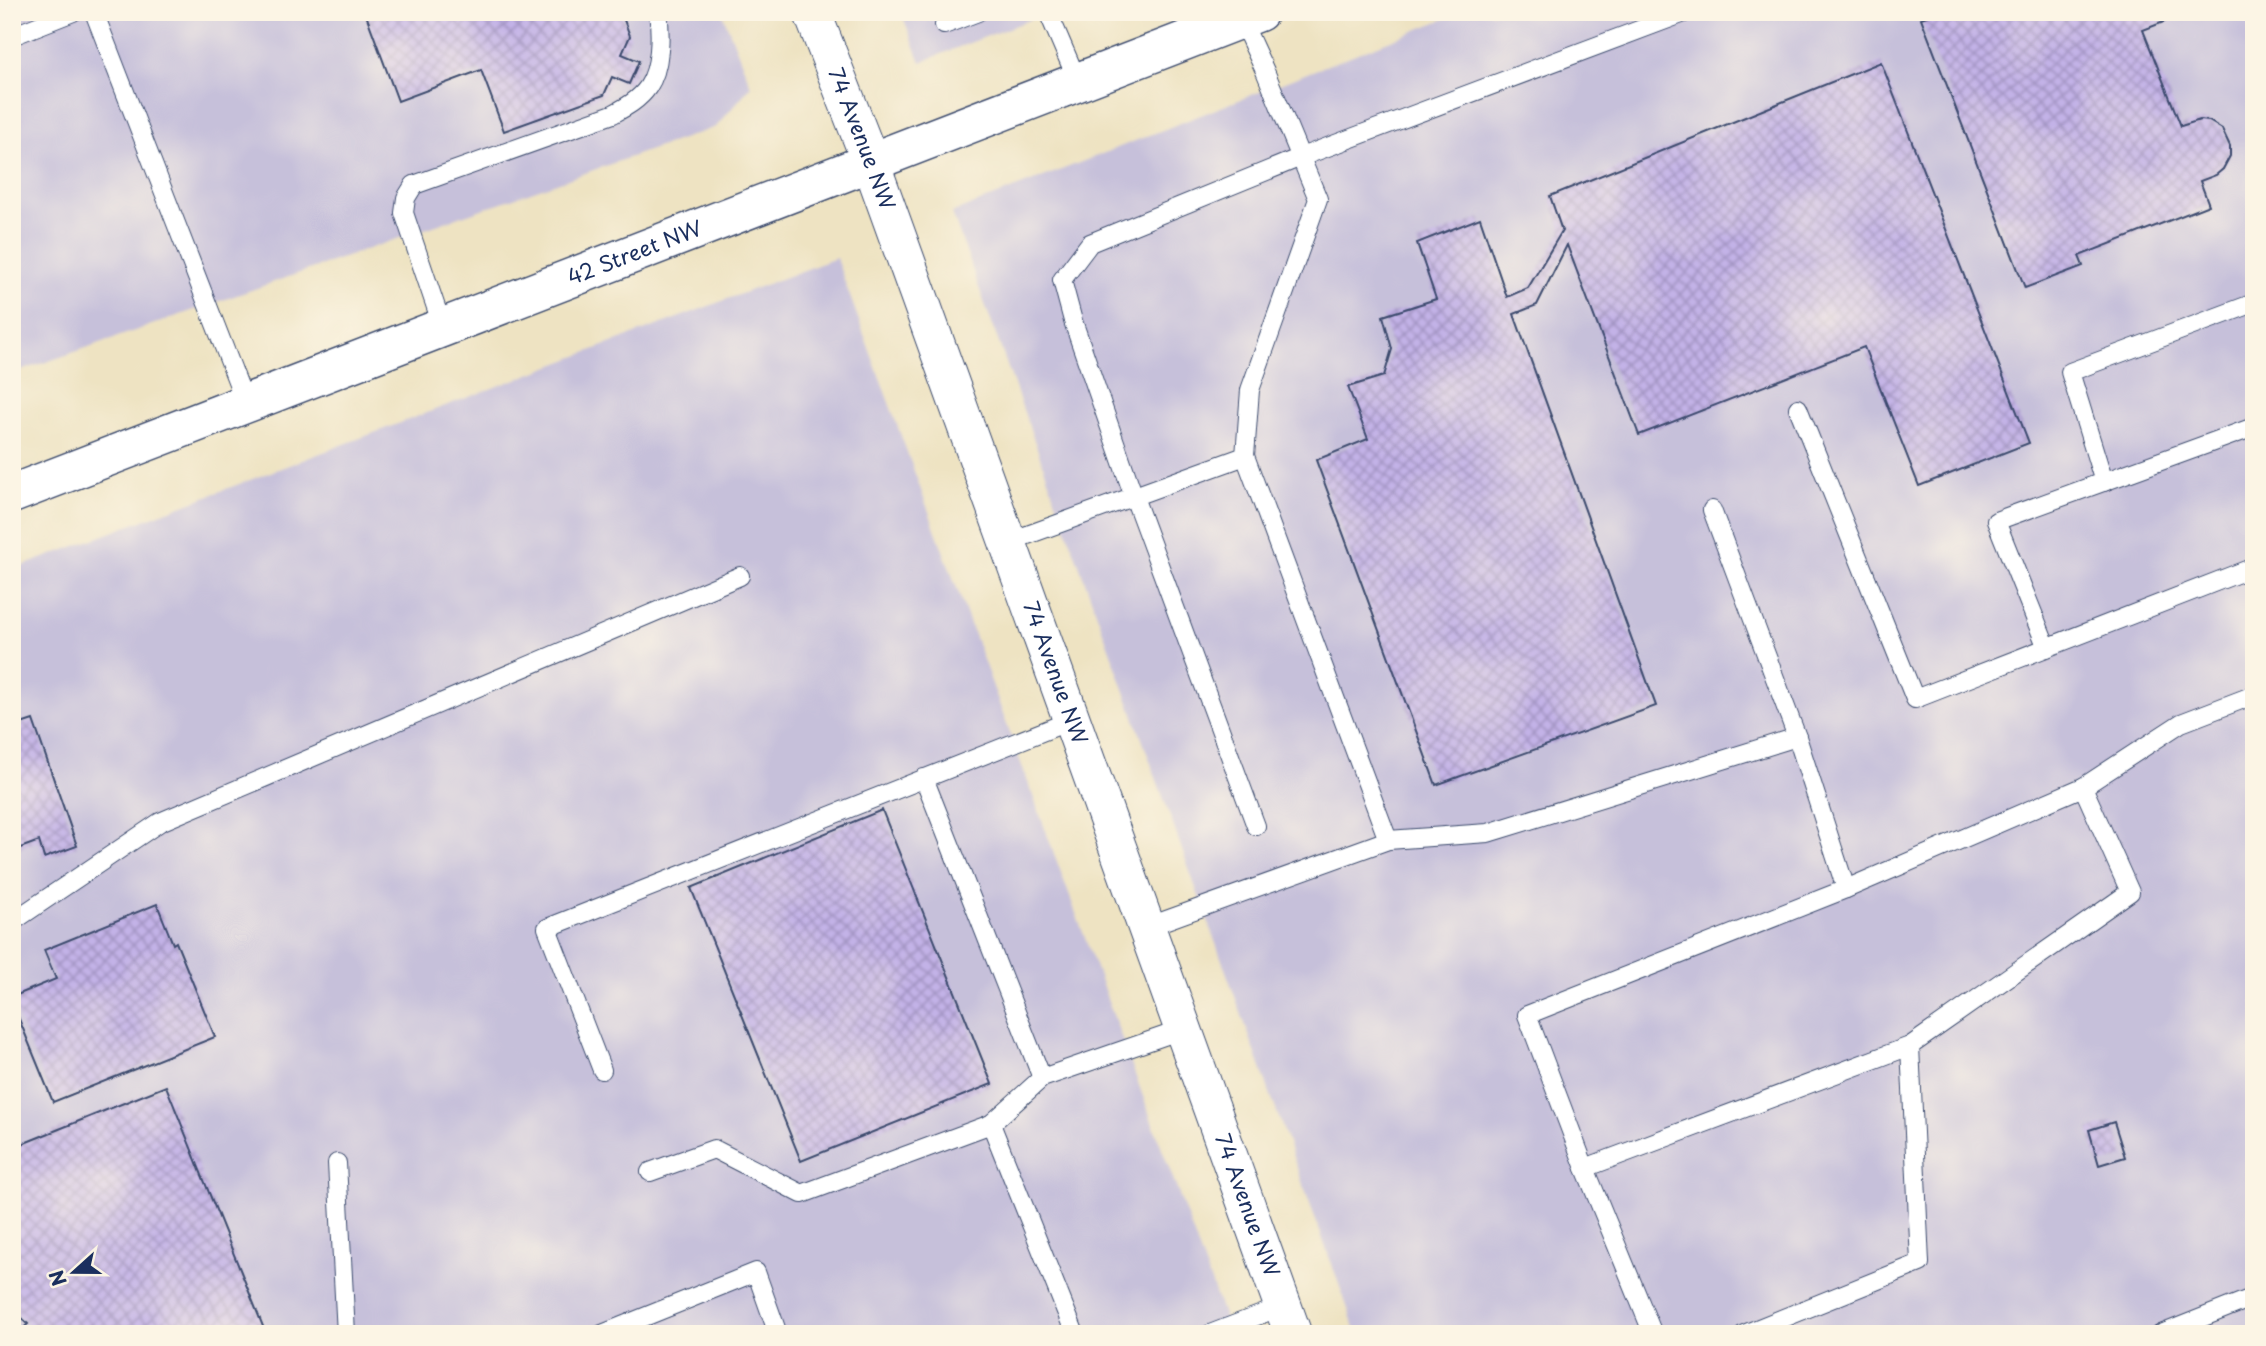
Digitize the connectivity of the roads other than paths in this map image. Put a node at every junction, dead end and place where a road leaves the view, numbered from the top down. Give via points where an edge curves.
1 (73, 12) edge
2 (94, 12) edge
3 (658, 12) edge
4 (812, 12) edge
5 (978, 12) edge
6 (1048, 12) edge
7 (1687, 12) edge
8 (1250, 16) edge
9 (944, 25) dead end
10 (12, 36) edge
11 (1077, 82) junction
12 (1301, 157) junction
13 (871, 163) junction
14 (2254, 303) edge
15 (443, 328) junction
16 (246, 404) junction
17 (1798, 408) dead end
18 (2254, 427) edge
19 (1245, 456) junction
20 (2104, 482) junction
21 (12, 494) edge
22 (1134, 497) junction
23 (1712, 510) dead end
24 (1008, 542) junction
25 (2254, 567) edge
26 (740, 576) dead end
27 (2047, 648) junction
28 (2254, 695) edge
29 (1072, 720) junction
30 (1797, 737) junction
31 (924, 778) junction
32 (2083, 787) junction
33 (1256, 826) dead end
34 (1388, 840) junction
35 (1846, 889) junction
36 (12, 922) edge
37 (1147, 927) junction
38 (1184, 1030) junction
39 (1910, 1046) junction
40 (602, 1070) dead end
41 (1042, 1078) junction
42 (991, 1124) junction
43 (337, 1163) dead end
44 (1585, 1168) junction
45 (650, 1172) dead end
46 (2254, 1297) edge
47 (1288, 1320) edge
48 (346, 1334) edge
49 (603, 1334) edge
50 (778, 1334) edge
51 (1075, 1334) edge
52 (1210, 1334) edge
53 (1653, 1334) edge
54 (1745, 1334) edge
55 (2161, 1334) edge

1 - 10 lane
2 - 16 lane
3 - 15 lane via 657,59 649,86 635,102 614,114 414,185 404,213
4 - 13 street, 74 Avenue NW
5 - 9 lane
6 - 11 lane
7 - 12 lane
8 - 11 street, 42 Street NW
8 - 12 lane
11 - 13 street, 42 Street NW
12 - 19 lane via 1318,199 1250,390
12 - 22 lane via 1090,243 1062,280
13 - 15 street, 42 Street NW
13 - 24 street, 74 Avenue NW
14 - 20 lane via 2070,372
15 - 16 street, 42 Street NW
16 - 21 street, 42 Street NW
17 - 27 lane via 1916,699
18 - 20 lane
19 - 22 lane
19 - 34 lane
20 - 27 lane via 1996,521
22 - 24 lane
22 - 33 lane
23 - 30 lane
24 - 29 street, 74 Avenue NW
25 - 27 lane
26 - 36 lane via 160,822
28 - 32 lane via 2181,723
29 - 31 lane
29 - 37 street, 74 Avenue NW
30 - 34 lane via 1488,833
30 - 35 lane
31 - 40 lane via 547,928
31 - 41 lane
32 - 35 lane
32 - 39 lane via 2130,892
34 - 37 lane
35 - 44 lane via 1527,1015
37 - 38 street, 74 Avenue NW
38 - 41 lane
38 - 47 street, 74 Avenue NW
39 - 44 lane
39 - 54 lane via 1920,1263
41 - 42 lane
42 - 45 lane via 802,1194 714,1149
42 - 51 lane
43 - 48 lane
44 - 53 lane
46 - 55 lane
47 - 52 lane
49 - 50 lane via 756,1272

